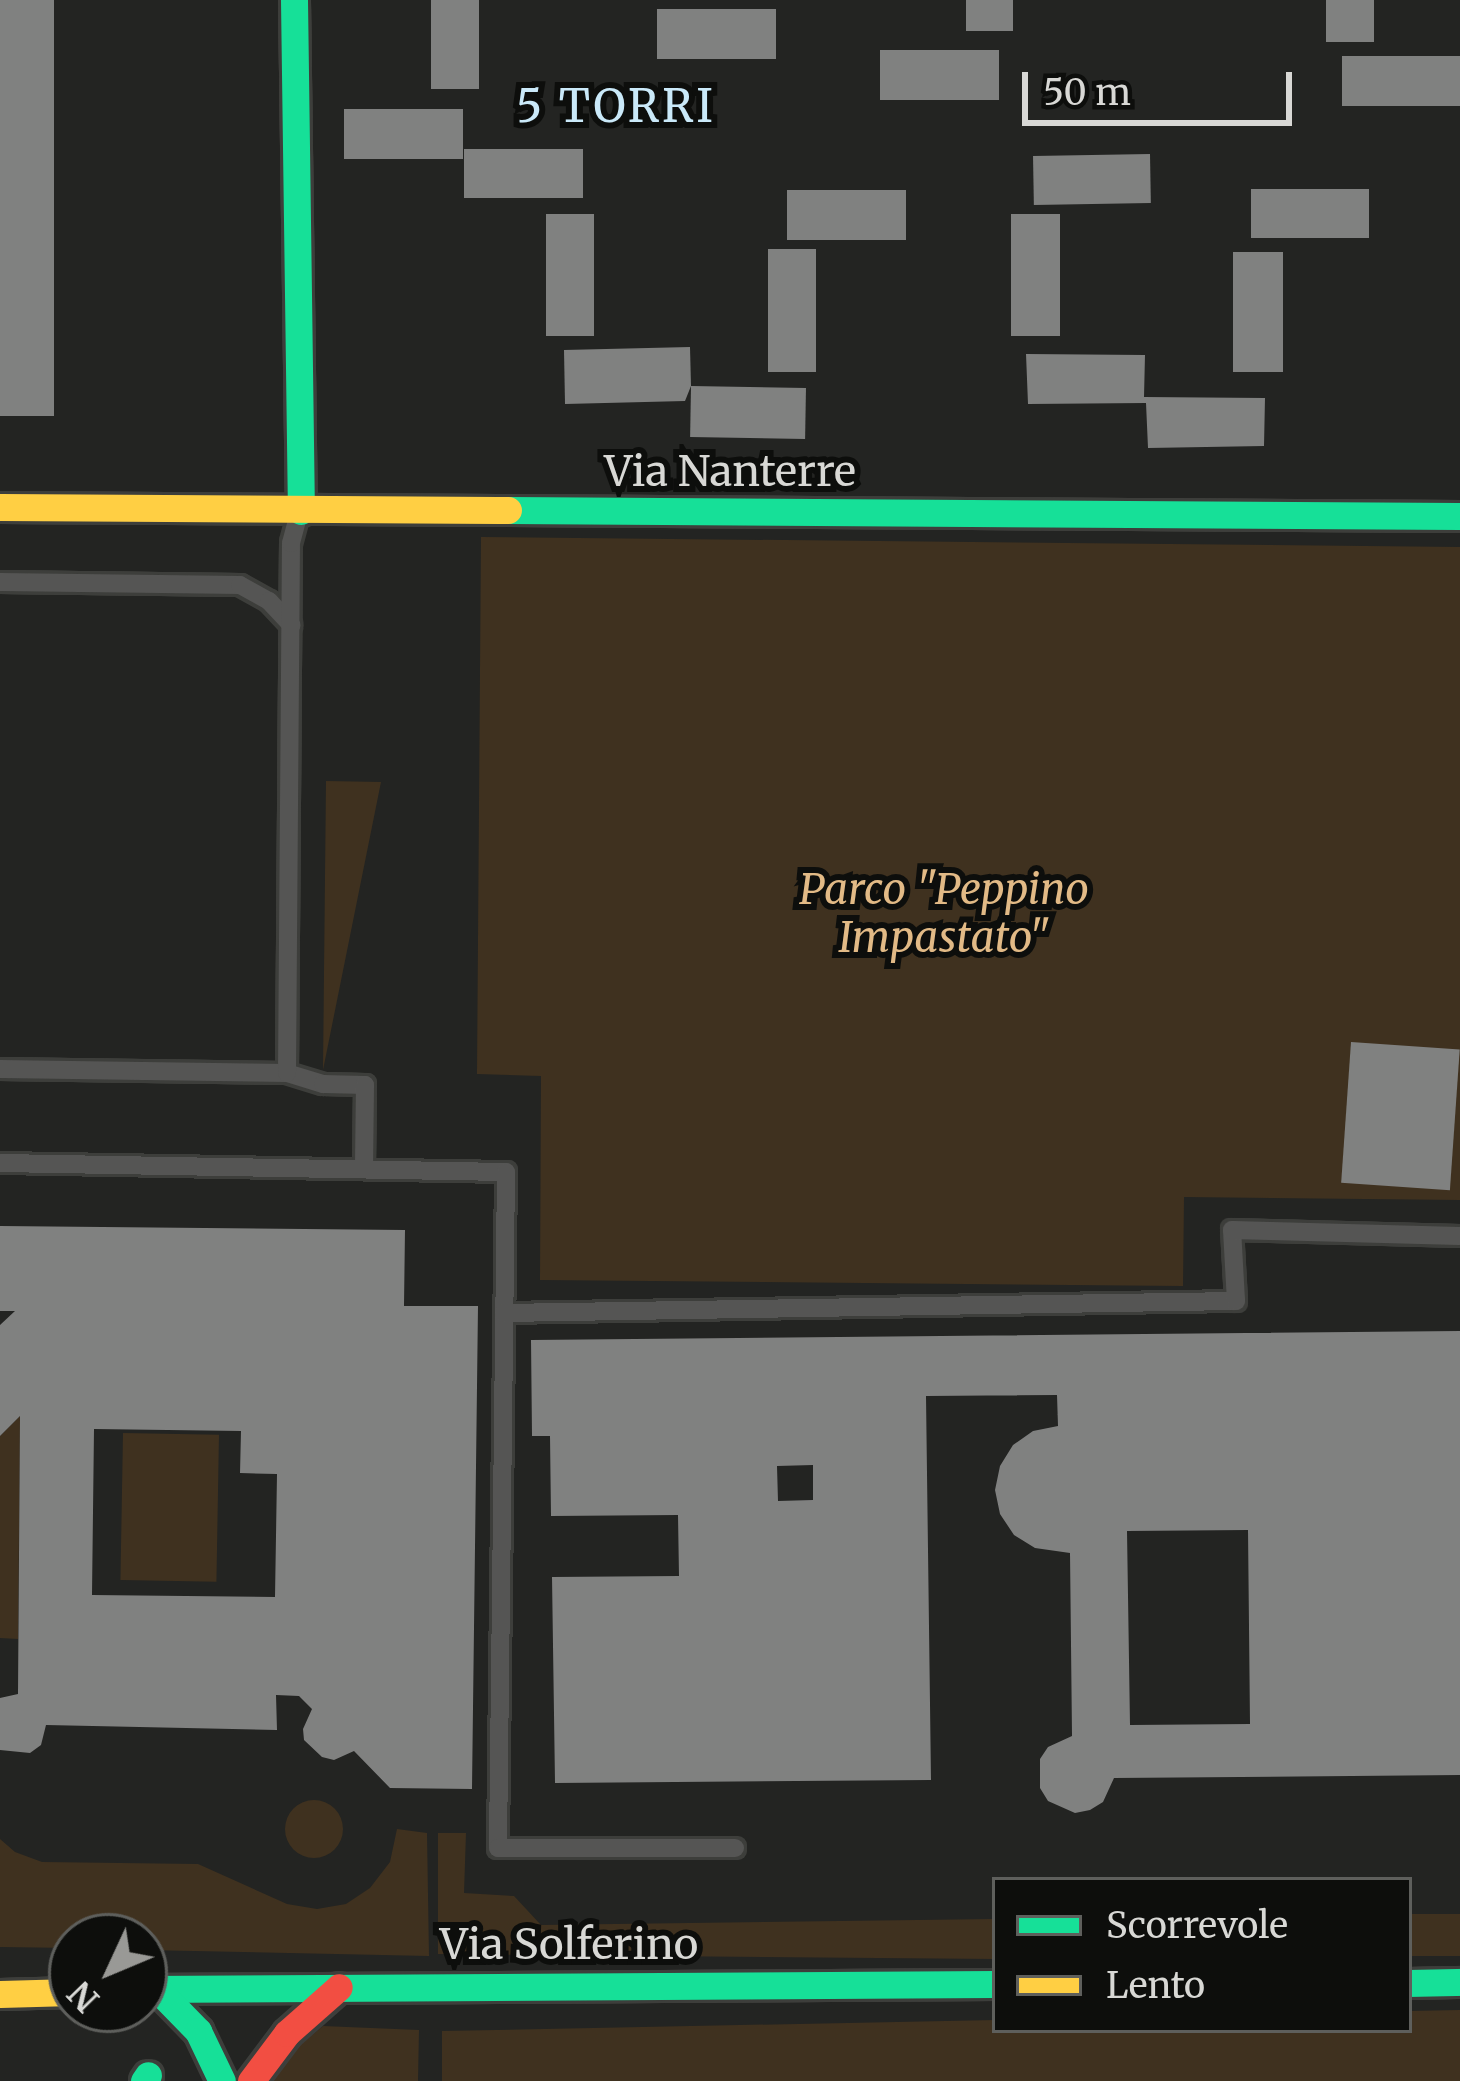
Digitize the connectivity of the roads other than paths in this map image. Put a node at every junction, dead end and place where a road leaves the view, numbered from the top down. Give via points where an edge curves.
1 (294, 0) edge
2 (0, 507) edge
3 (301, 511) junction
4 (1460, 516) edge
5 (0, 582) edge
6 (291, 625) junction
7 (0, 1069) edge
8 (287, 1072) junction
9 (0, 1163) edge
10 (364, 1169) junction
11 (1460, 1236) edge
12 (504, 1312) junction
13 (735, 1847) dead end
14 (1412, 1982) edge
15 (1460, 1982) edge
16 (992, 1984) edge
17 (339, 1987) junction
18 (168, 1989) edge
19 (48, 1993) edge
20 (0, 1994) edge
21 (168, 2005) edge
22 (222, 2081) edge
23 (250, 2081) edge

1 - 3 street
2 - 3 street, Via Nanterre
3 - 4 street, Via Nanterre
3 - 6 lane via 292,543
5 - 6 lane via 240,585
6 - 8 lane
7 - 8 lane
8 - 10 lane via 365,1085
9 - 10 lane
10 - 12 lane via 506,1172
11 - 12 lane via 1232,1230 1236,1301
12 - 13 lane via 498,1848
14 - 15 street
16 - 17 street, Via Solferino
17 - 18 street, Via Solferino
17 - 23 street via 287,2032
19 - 20 street
21 - 22 street via 198,2031

